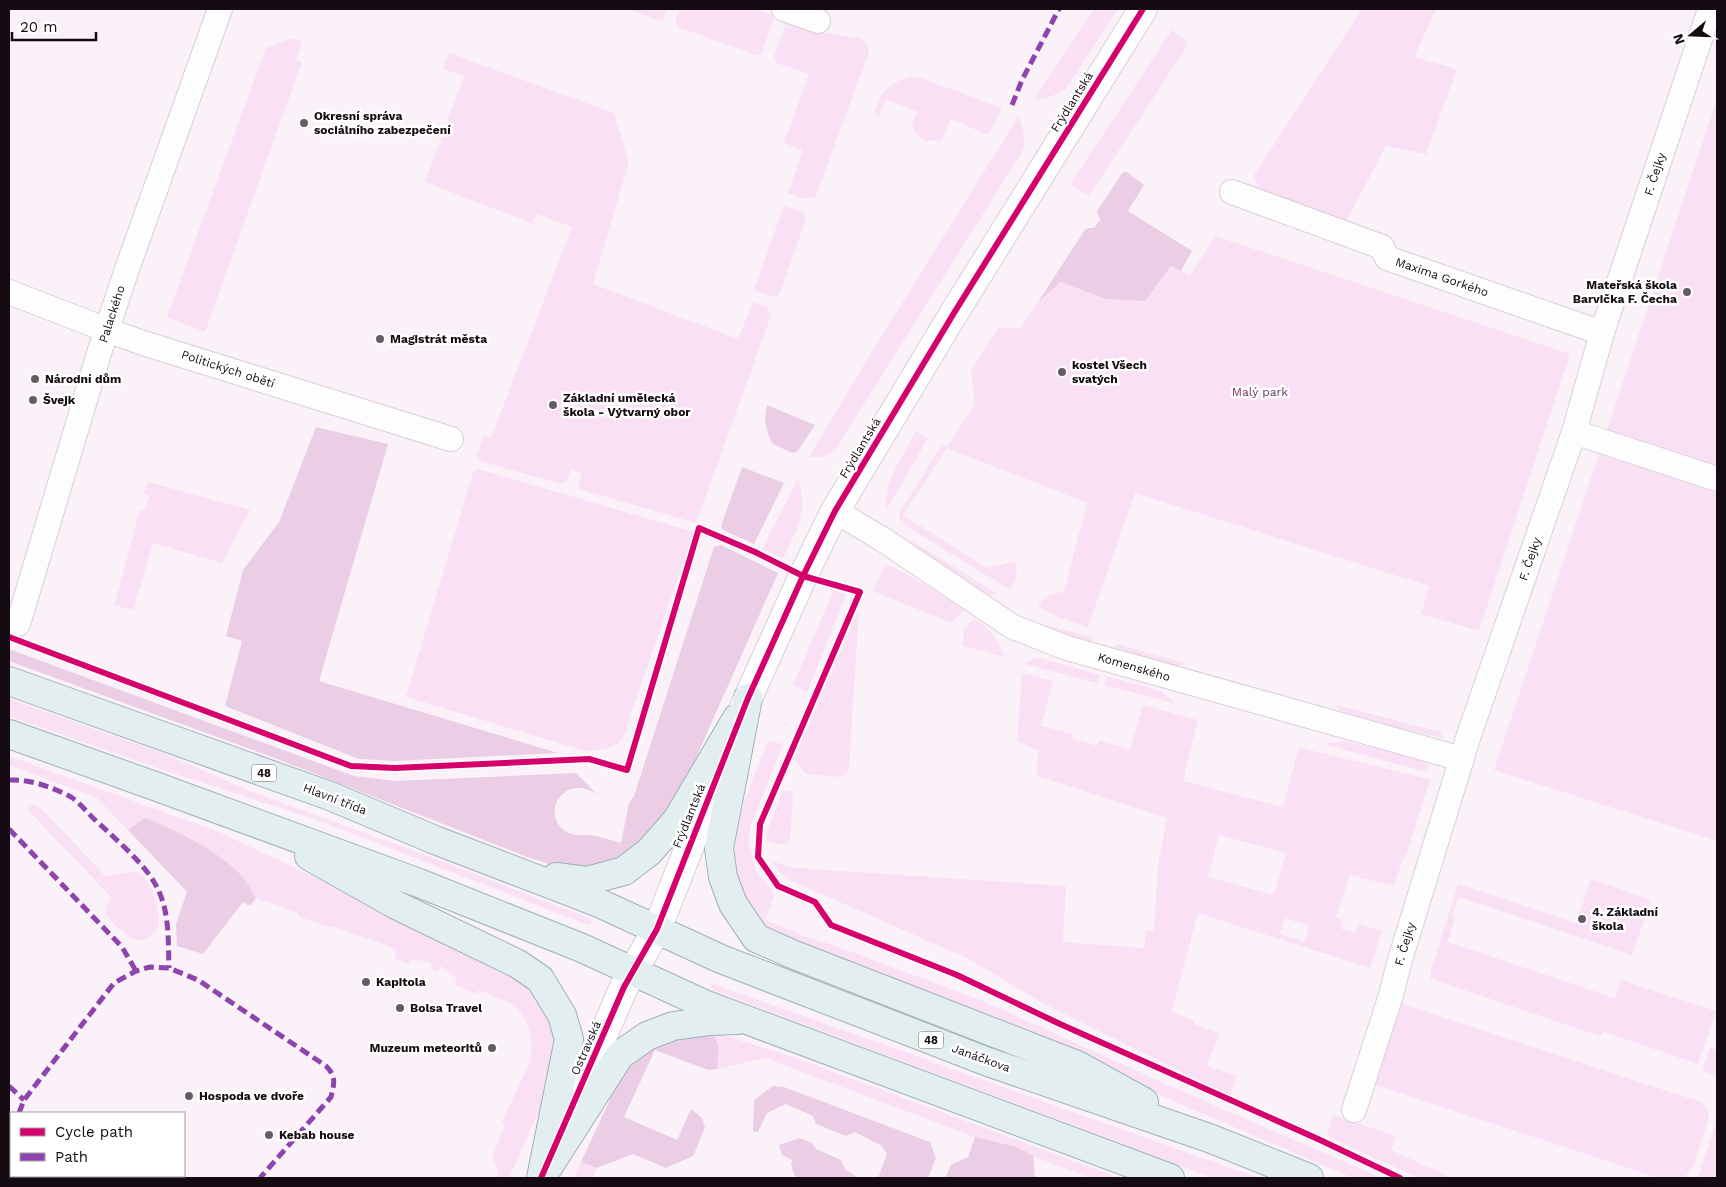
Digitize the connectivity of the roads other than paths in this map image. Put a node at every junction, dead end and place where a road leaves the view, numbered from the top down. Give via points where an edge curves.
1 (220, 9) edge
2 (784, 9) edge
3 (1143, 9) edge
4 (1710, 9) edge
5 (818, 21) dead end
6 (1232, 192) dead end
7 (9, 292) edge
8 (107, 330) junction
9 (1602, 333) junction
10 (1574, 432) junction
11 (451, 439) dead end
12 (1717, 479) edge
13 (835, 511) junction
14 (18, 624) dead end
15 (9, 681) edge
16 (748, 698) junction
17 (9, 734) edge
18 (1462, 759) junction
19 (245, 819) junction
20 (517, 872) junction
21 (657, 929) junction
22 (633, 971) junction
23 (745, 1020) junction
24 (1354, 1110) dead end
25 (1209, 1138) junction
26 (541, 1178) edge
27 (1170, 1178) edge
28 (1309, 1178) edge

1 - 8 street, Palackého
2 - 5 street
3 - 13 street, Frýdlantská
4 - 9 street, F. Čejky
6 - 9 street, Maxima Gorkého via 1382,247 1387,258
7 - 8 street, Politických obětí
8 - 11 street, Politických obětí
8 - 14 street, Palackého
9 - 10 street, F. Čejky
10 - 12 street
10 - 18 street, F. Čejky
13 - 16 street, Frýdlantská
13 - 18 street, Komenského via 1013,627 1067,648
15 - 20 main road, Hlavní třída / 48 via 330,796
16 - 20 main road, 48 via 677,820 649,852 624,871 587,881
16 - 21 street, Frýdlantská
16 - 25 main road, 48 via 718,848 723,877 733,904 756,938 1077,1065
17 - 19 main road
18 - 24 street, F. Čejky
19 - 22 main road via 419,883
19 - 26 main road via 396,905 518,964 540,979 562,1016 569,1039
20 - 21 main road, Hlavní třída / 48
21 - 22 street, Ostravská
21 - 25 main road, Janáčkova / 48 via 721,959 988,1062
22 - 23 main road
22 - 26 street, Ostravská
23 - 26 main road via 673,1026 647,1036 620,1055
23 - 27 main road
25 - 28 main road, Janáčkova / 48

